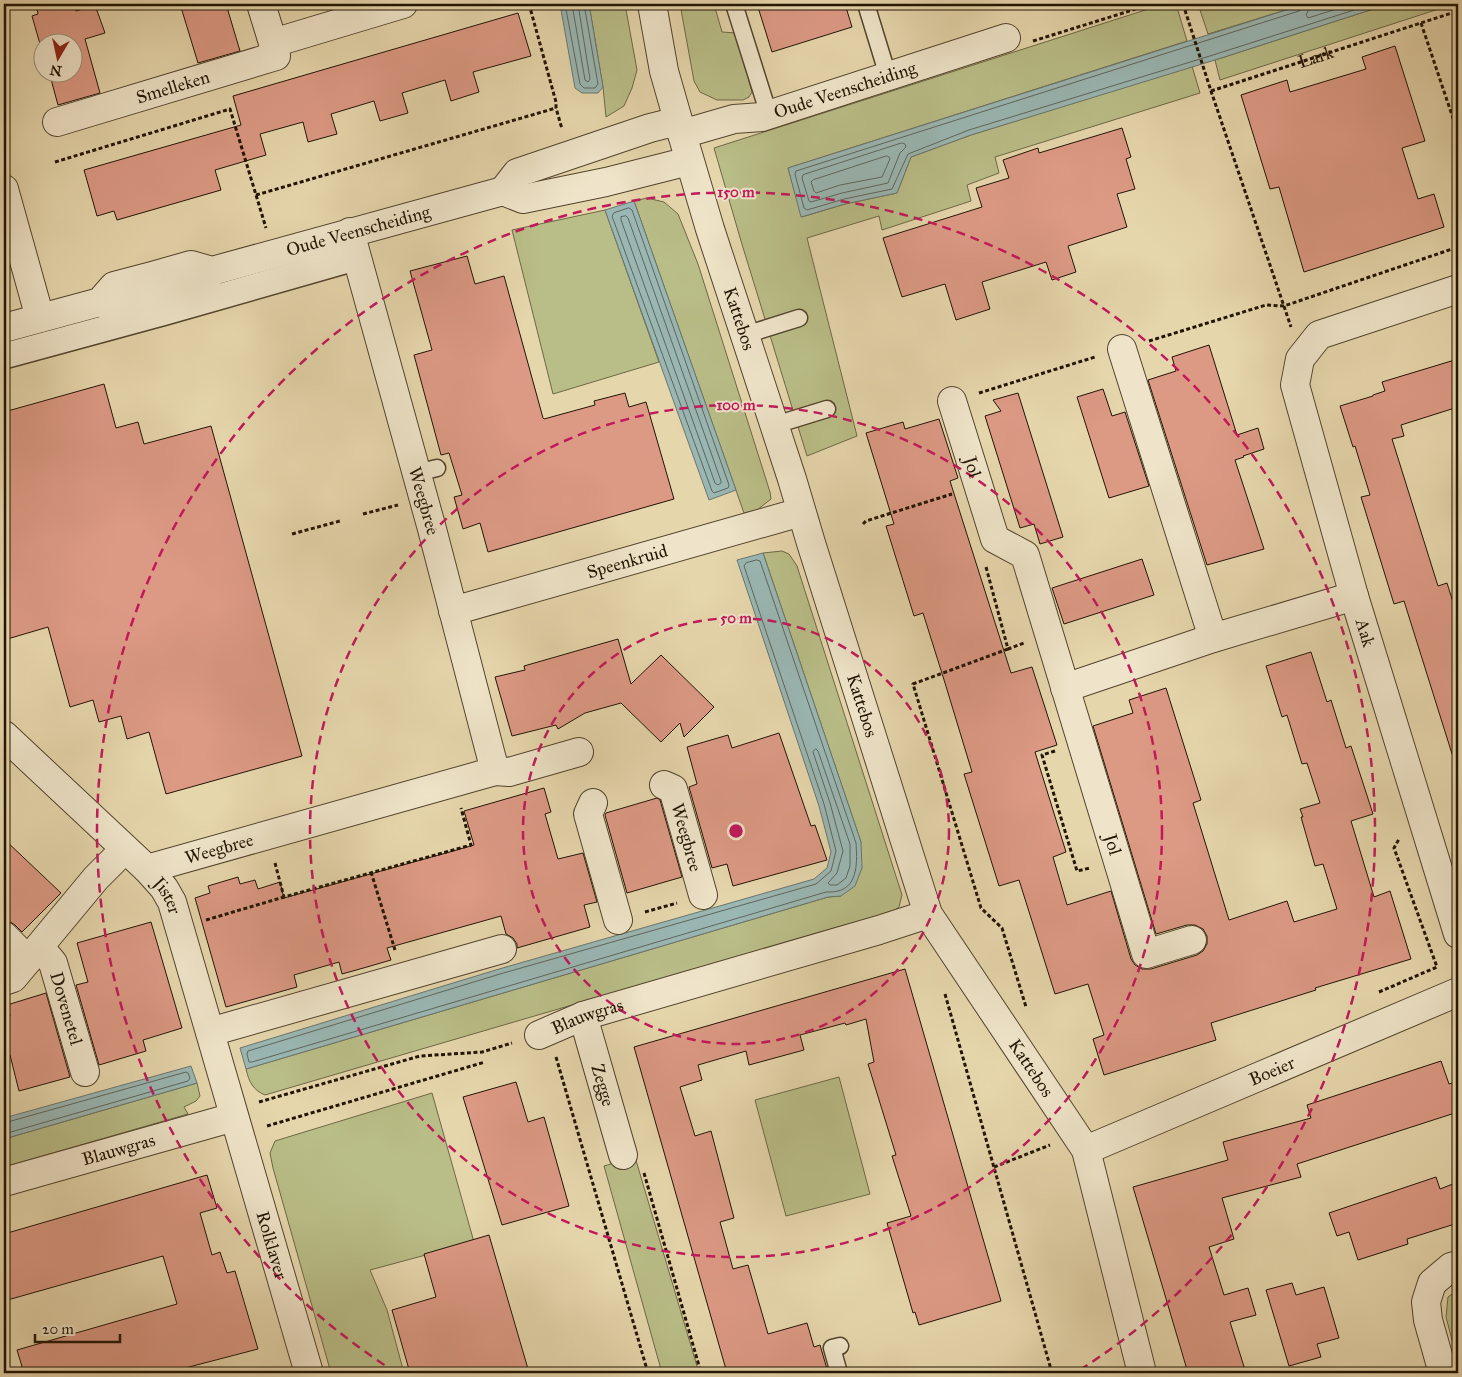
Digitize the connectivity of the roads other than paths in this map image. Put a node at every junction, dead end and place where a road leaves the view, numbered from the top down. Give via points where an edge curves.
1 (261, 4) edge
2 (403, 4) edge
3 (652, 4) edge
4 (734, 4) edge
5 (866, 4) edge
6 (1018, 40) road end
7 (273, 43) junction
8 (888, 76) junction
9 (769, 115) junction
10 (57, 122) dead end
11 (680, 127) junction
12 (689, 161) junction
13 (4, 189) edge
14 (503, 191) junction
15 (350, 232) junction
16 (344, 261) dead end
17 (1458, 289) edge
18 (40, 318) junction
19 (798, 318) dead end
20 (4, 328) edge
21 (745, 335) junction
22 (1122, 349) dead end
23 (4, 356) edge
24 (952, 401) dead end
25 (827, 408) dead end
26 (774, 425) junction
27 (801, 512) junction
28 (1354, 596) junction
29 (453, 611) junction
30 (1213, 638) junction
31 (1065, 688) junction
32 (4, 735) edge
33 (579, 752) dead end
34 (495, 771) junction
35 (664, 785) dead end
36 (594, 804) dead end
37 (125, 849) junction
38 (147, 869) junction
39 (703, 895) road end
40 (928, 914) junction
41 (618, 920) road end
42 (1458, 934) edge
43 (4, 936) edge
44 (1192, 940) dead end
45 (502, 949) dead end
46 (34, 954) junction
47 (4, 981) edge
48 (1458, 992) edge
49 (583, 1016) junction
50 (210, 1032) junction
51 (547, 1044) road end
52 (85, 1072) dead end
53 (244, 1110) junction
54 (1086, 1150) junction
55 (633, 1162) road end
56 (4, 1182) edge
57 (1458, 1265) edge
58 (840, 1346) dead end
59 (309, 1373) edge
60 (839, 1373) edge
61 (1142, 1373) edge
62 (1443, 1373) edge

1 - 7 street
2 - 7 street
3 - 11 street, Kattebos via 664,71
4 - 9 lane
5 - 8 lane
6 - 8 street, Oude Veenscheiding
7 - 10 street, Smelleken via 276,56
8 - 9 street, Oude Veenscheiding
9 - 11 street, Oude Veenscheiding
11 - 12 street, Kattebos
11 - 14 street, Oude Veenscheiding via 650,128 517,173
12 - 14 street via 524,199
12 - 21 street, Kattebos
13 - 18 street
14 - 15 street, Oude Veenscheiding
15 - 18 street, Oude Veenscheiding via 212,271 191,265 114,286 100,302
15 - 29 street, Weegbree via 426,470
16 - 23 street via 161,309
17 - 28 street, Aak via 1319,335 1300,359 1295,385
18 - 20 street, Oude Veenscheiding
19 - 21 lane
21 - 26 street, Kattebos
22 - 30 street
24 - 31 street, Jol via 995,539 1025,555
25 - 26 lane
26 - 27 street, Kattebos
27 - 29 street, Speenkruid
27 - 40 street, Kattebos
28 - 30 street
28 - 42 street, Aak
29 - 34 street, Weegbree
30 - 31 street
31 - 44 street, Jol via 1146,954
32 - 37 street, Jister
33 - 34 street, Weegbree via 509,772
34 - 38 street, Weegbree
35 - 39 street, Weegbree via 673,789
36 - 41 street via 588,814
37 - 38 street, Jister
37 - 46 street, Dovenetel via 96,878
38 - 50 street, Jister via 172,902
40 - 49 street, Blauwgras
40 - 54 street, Kattebos
43 - 46 street, Dovenetel
45 - 50 street
46 - 47 street, Dovenetel via 13,978
46 - 52 street, Dovenetel via 53,963
48 - 54 street, Boeier
49 - 51 street, Blauwgras
49 - 55 street, Zegge
50 - 53 street, Jister
53 - 56 street, Blauwgras
53 - 59 street, Rolklaver
54 - 61 street, Kattebos
57 - 62 street via 1432,1283 1426,1302
58 - 60 lane via 832,1348

